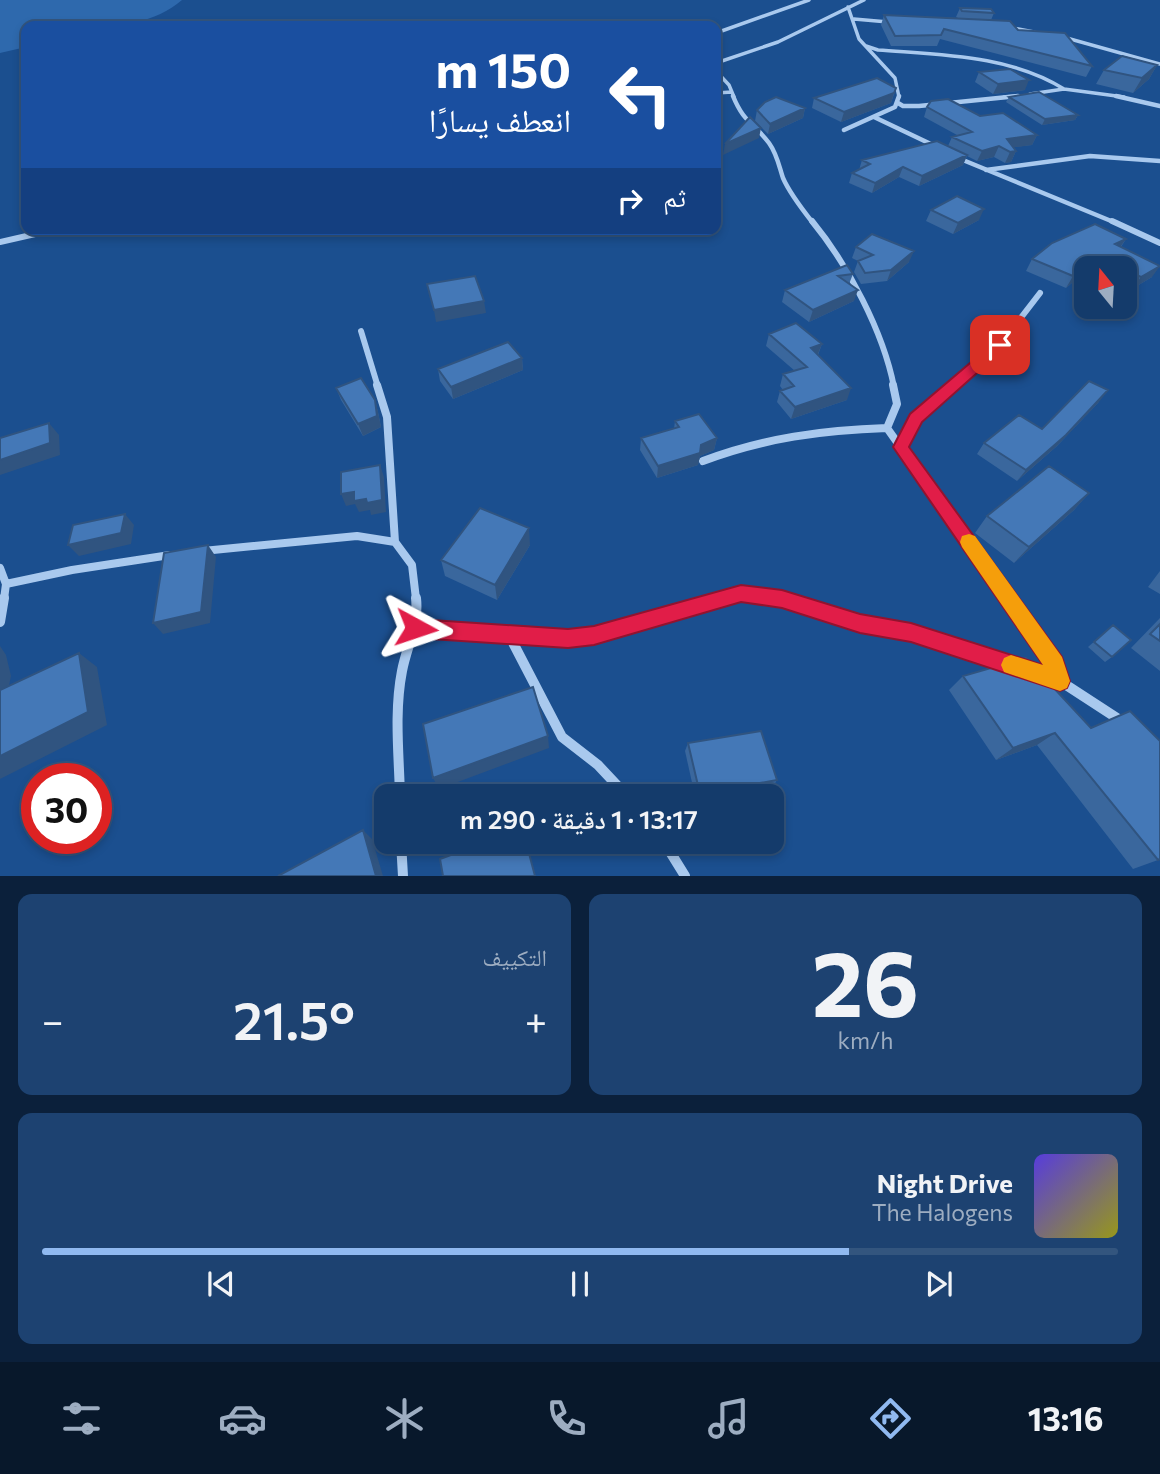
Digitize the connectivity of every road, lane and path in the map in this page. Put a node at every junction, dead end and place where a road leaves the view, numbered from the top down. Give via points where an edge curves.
1 (809, 0) edge
2 (864, 0) edge
3 (848, 8) junction
4 (854, 19) junction
5 (896, 22) edge
6 (998, 26) edge
7 (721, 31) edge
8 (1039, 32) edge
9 (1060, 36) edge
10 (866, 46) junction
11 (721, 60) edge
12 (1160, 64) edge
13 (721, 78) edge
14 (1065, 89) junction
15 (732, 92) junction
16 (721, 93) edge
17 (898, 103) junction
18 (1160, 106) edge
19 (874, 117) junction
20 (844, 130) dead end
21 (941, 149) edge
22 (953, 155) edge
23 (1160, 161) edge
24 (985, 170) junction
25 (31, 235) edge
26 (0, 242) edge
27 (1160, 243) edge
28 (1041, 293) dead end
29 (361, 331) dead end
30 (887, 428) junction
31 (901, 447) junction
32 (704, 461) dead end
33 (395, 542) junction
34 (191, 552) edge
35 (181, 554) edge
36 (0, 568) edge
37 (6, 584) junction
38 (0, 621) edge
39 (416, 628) junction
40 (509, 635) junction
41 (1060, 681) junction
42 (1127, 725) edge
43 (400, 784) edge
44 (616, 784) edge
45 (402, 854) edge
46 (671, 854) edge
47 (403, 876) edge
48 (685, 876) edge

1 - 7 street
2 - 3 street
3 - 4 street
3 - 11 street via 778,42
4 - 5 street
4 - 10 street via 856,34
6 - 8 street
9 - 12 street
10 - 14 street via 999,64 1047,78
10 - 17 street via 894,75
13 - 15 street
14 - 17 street via 936,105
14 - 18 street
15 - 16 street
15 - 30 street via 741,115 769,143 800,206 831,245 878,334 897,404
17 - 19 street
19 - 20 street
19 - 21 street
22 - 24 street
23 - 24 street via 1090,156
24 - 27 street
25 - 26 street
28 - 31 street via 1000,345 916,418
29 - 33 street via 387,417
30 - 31 street
30 - 32 street via 812,430 736,448
31 - 41 street via 1054,664
33 - 34 street via 378,537 331,537
33 - 39 street via 412,565
35 - 37 street
36 - 37 street
37 - 38 street
39 - 40 street
39 - 43 street via 402,671 398,708
40 - 41 street via 594,636 741,594 782,599 911,633
40 - 44 street via 562,737
41 - 42 street
45 - 47 street
46 - 48 street

